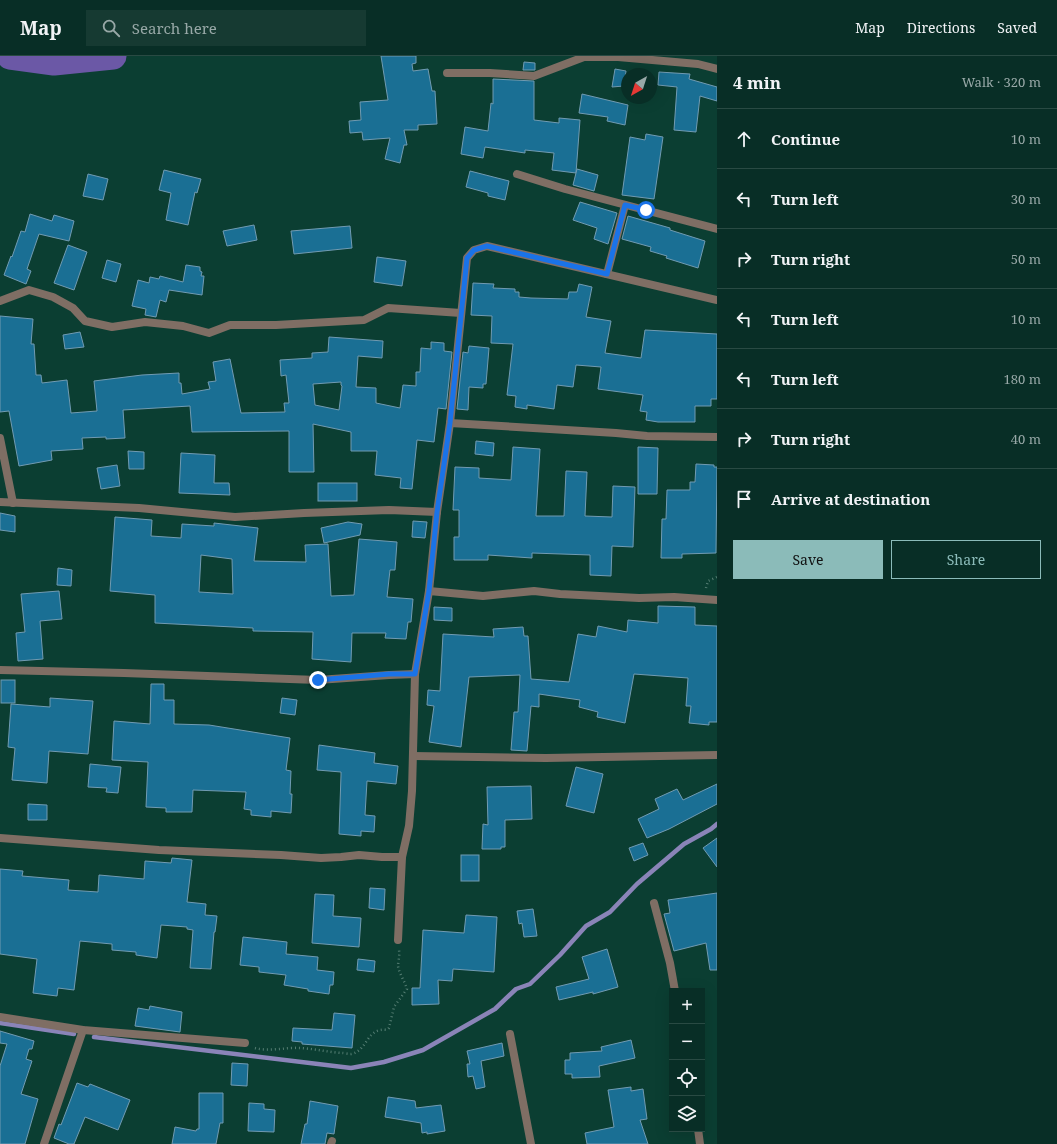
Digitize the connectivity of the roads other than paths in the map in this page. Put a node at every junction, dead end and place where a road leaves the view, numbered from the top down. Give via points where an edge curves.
1 (717, 69) edge
2 (447, 73) dead end
3 (517, 174) dead end
4 (625, 205) junction
5 (717, 230) edge
6 (607, 274) junction
7 (717, 300) edge
8 (0, 301) edge
9 (461, 313) junction
10 (450, 423) junction
11 (717, 437) edge
12 (0, 438) edge
13 (0, 502) edge
14 (13, 503) junction
15 (437, 512) junction
16 (429, 591) junction
17 (717, 600) edge
18 (0, 670) edge
19 (415, 674) junction
20 (717, 755) edge
21 (413, 756) junction
22 (0, 838) edge
23 (402, 856) junction
24 (654, 903) dead end
25 (398, 940) road end
26 (674, 988) edge
27 (0, 1017) edge
28 (83, 1030) junction
29 (510, 1034) dead end
30 (245, 1044) road end
31 (698, 1132) edge
32 (44, 1144) edge
33 (531, 1144) edge
34 (700, 1144) edge

1 - 2 street via 698,64 618,57 584,57 534,76
3 - 4 street
4 - 5 street
4 - 6 street
6 - 7 street
6 - 9 street via 487,246 474,250 467,258
8 - 9 street via 28,290 53,296 73,308 85,321 105,326 145,322 183,326 209,334 230,325 364,320 388,308
9 - 10 street
10 - 11 street via 648,436
10 - 15 street
12 - 14 street
13 - 14 street
14 - 15 street via 139,508 235,517 389,510
15 - 16 street
16 - 17 street via 483,596 534,592
16 - 19 street
18 - 19 street via 318,680
19 - 21 street
20 - 21 street via 546,758
21 - 23 street via 409,826
22 - 23 street via 159,850 322,858 359,855
23 - 25 street
24 - 26 street
27 - 28 street
28 - 30 street
28 - 32 street
29 - 33 street
31 - 34 street

